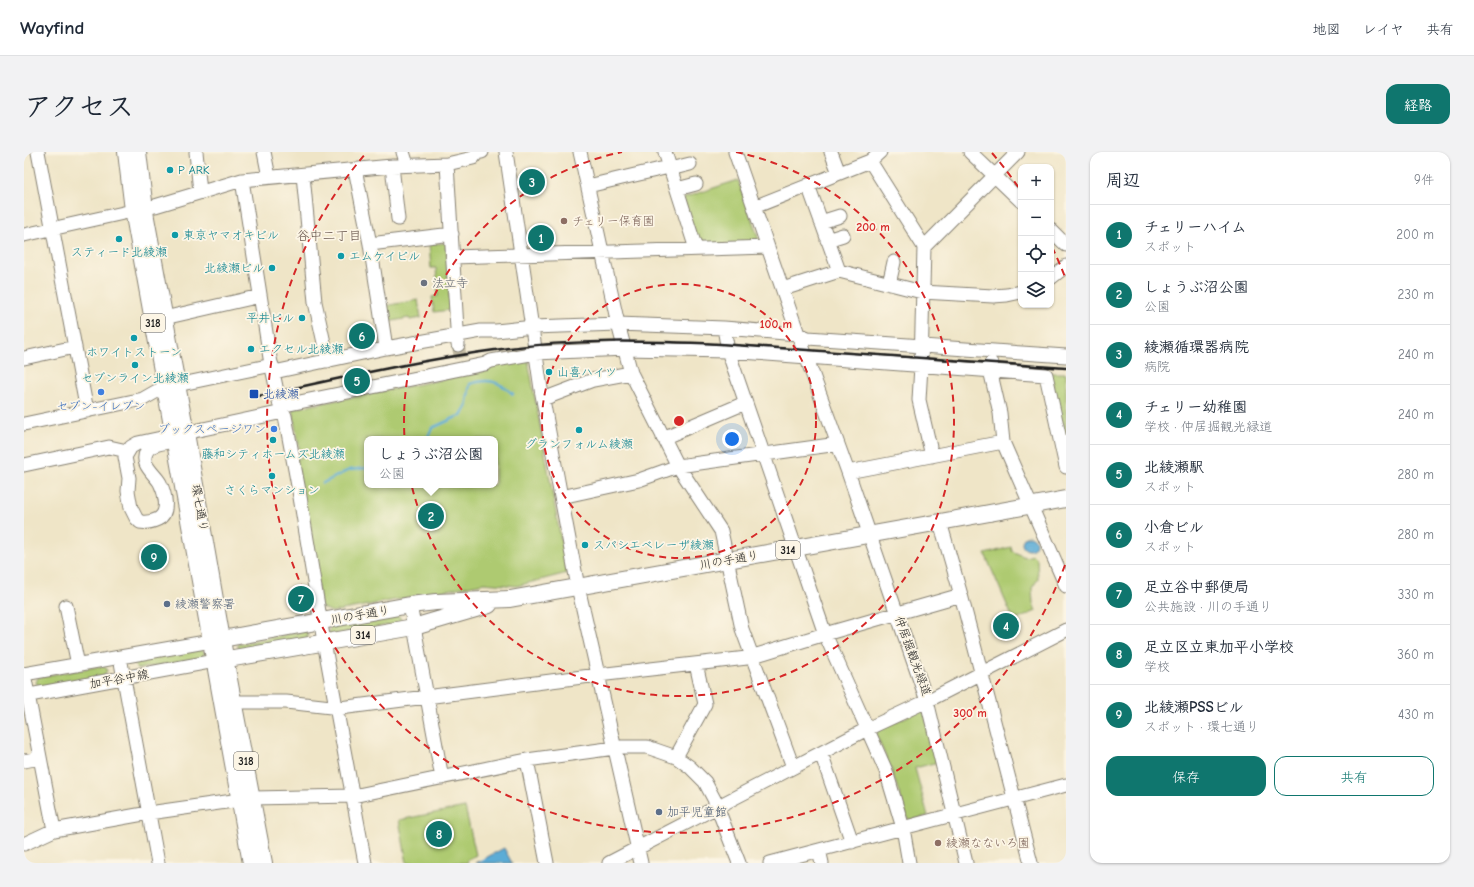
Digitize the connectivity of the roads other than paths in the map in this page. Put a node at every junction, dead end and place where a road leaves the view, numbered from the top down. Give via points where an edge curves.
1 (38, 152) edge
2 (126, 152) edge
3 (138, 152) edge
4 (196, 152) edge
5 (264, 152) edge
6 (403, 152) edge
7 (482, 152) edge
8 (506, 152) edge
9 (580, 152) edge
10 (665, 152) edge
11 (735, 152) edge
12 (831, 152) edge
13 (880, 152) edge
14 (970, 152) edge
15 (1018, 152) edge
16 (870, 161) junction
17 (447, 164) junction
18 (690, 164) dead end
19 (407, 165) junction
20 (392, 166) junction
21 (670, 168) junction
22 (355, 169) junction
23 (839, 173) junction
24 (303, 174) junction
25 (995, 176) junction
26 (269, 177) junction
27 (242, 180) junction
28 (696, 184) dead end
29 (808, 185) junction
30 (588, 186) junction
31 (677, 189) junction
32 (200, 192) junction
33 (1020, 200) edge
34 (754, 207) junction
35 (139, 209) junction
36 (840, 216) dead end
37 (398, 219) dead end
38 (821, 222) junction
39 (53, 228) junction
40 (1054, 233) edge
41 (452, 234) junction
42 (24, 235) edge
43 (843, 235) dead end
44 (827, 240) junction
45 (370, 244) junction
46 (1066, 245) edge
47 (768, 247) junction
48 (924, 247) junction
49 (696, 249) junction
50 (603, 253) junction
51 (522, 254) junction
52 (453, 257) junction
53 (894, 262) dead end
54 (1066, 266) edge
55 (839, 271) junction
56 (1054, 276) edge
57 (889, 284) junction
58 (783, 289) junction
59 (922, 292) junction
60 (1018, 293) edge
61 (260, 296) junction
62 (164, 318) junction
63 (618, 324) junction
64 (533, 327) junction
65 (724, 328) junction
66 (798, 334) junction
67 (458, 340) junction
68 (75, 347) junction
69 (922, 347) junction
70 (386, 348) junction
71 (625, 349) junction
72 (728, 351) junction
73 (991, 351) junction
74 (536, 353) junction
75 (1047, 355) junction
76 (1066, 356) edge
77 (24, 358) edge
78 (808, 358) junction
79 (328, 361) junction
80 (921, 366) junction
81 (990, 370) junction
82 (276, 373) junction
83 (631, 373) junction
84 (1046, 375) junction
85 (171, 387) junction
86 (543, 398) junction
87 (745, 403) junction
88 (281, 409) junction
89 (87, 411) junction
90 (24, 424) edge
91 (663, 438) junction
92 (178, 439) junction
93 (1003, 442) junction
94 (838, 444) junction
95 (127, 451) junction
96 (763, 454) junction
97 (932, 456) junction
98 (24, 465) edge
99 (678, 466) junction
100 (1066, 466) edge
101 (848, 472) junction
102 (560, 498) junction
103 (1066, 499) edge
104 (1030, 505) junction
105 (940, 522) junction
106 (869, 535) junction
107 (796, 548) junction
108 (727, 560) junction
109 (1066, 586) edge
110 (578, 587) junction
111 (961, 595) junction
112 (510, 599) junction
113 (410, 605) junction
114 (66, 606) dead end
115 (897, 614) junction
116 (320, 622) junction
117 (414, 627) junction
118 (1066, 630) edge
119 (825, 634) junction
120 (217, 640) junction
121 (324, 642) junction
122 (752, 656) junction
123 (120, 657) junction
124 (220, 660) junction
125 (696, 664) junction
126 (78, 665) junction
127 (981, 672) junction
128 (24, 674) edge
129 (598, 675) junction
130 (124, 679) junction
131 (26, 696) edge
132 (427, 696) junction
133 (927, 701) junction
134 (234, 702) junction
135 (336, 708) junction
136 (867, 729) junction
137 (615, 749) junction
138 (821, 752) junction
139 (676, 757) junction
140 (40, 758) junction
141 (527, 760) junction
142 (24, 761) edge
143 (793, 767) junction
144 (442, 778) junction
145 (1066, 785) edge
146 (353, 796) junction
147 (246, 799) junction
148 (1014, 799) junction
149 (717, 806) junction
150 (149, 813) junction
151 (955, 814) junction
152 (903, 828) junction
153 (54, 830) junction
154 (852, 842) junction
155 (24, 844) edge
156 (638, 848) junction
157 (821, 857) edge
158 (158, 863) edge
159 (251, 863) edge
160 (264, 863) edge
161 (365, 863) edge
162 (547, 863) edge
163 (609, 863) edge
164 (641, 863) edge
165 (739, 863) edge
166 (770, 863) edge
167 (909, 863) edge
168 (966, 863) edge
169 (1031, 863) edge

1 - 39 street
2 - 35 main road, 環七通り / 318
3 - 35 main road, 環七通り / 318
4 - 32 street
5 - 26 street
6 - 19 street
7 - 17 street via 473,158
8 - 51 street
9 - 30 street
10 - 21 street
11 - 34 street, 仲居掘観光緑道
12 - 23 street
13 - 16 street
14 - 25 street
15 - 25 street
16 - 23 street
16 - 48 street
17 - 19 street
17 - 41 street
18 - 21 street
19 - 20 street
20 - 22 street
20 - 37 street
21 - 30 street
21 - 31 street
22 - 24 street
22 - 45 street
23 - 29 street
24 - 26 street
24 - 79 street via 315,302
25 - 33 street
25 - 48 street
26 - 27 street
27 - 32 street
27 - 61 street
28 - 31 street
29 - 34 street
29 - 38 street
30 - 50 street
31 - 49 street
32 - 35 street
34 - 47 street, 仲居掘観光緑道
35 - 39 street
35 - 62 main road, 環七通り / 318
35 - 85 main road, 環七通り / 318
36 - 38 street
38 - 44 street
39 - 42 street
39 - 68 street
40 - 46 street
41 - 45 street
41 - 52 street
43 - 44 street
44 - 55 street
45 - 70 street
47 - 49 street
47 - 58 street, 仲居掘観光緑道
48 - 59 street
49 - 50 street
50 - 51 street
50 - 63 street
51 - 52 street
51 - 64 street
52 - 67 street
53 - 57 street
54 - 56 street
55 - 57 street
55 - 58 street
57 - 59 street
58 - 66 street, 仲居掘観光緑道
59 - 60 street via 993,296
59 - 69 street
61 - 62 street
61 - 82 street
62 - 85 main road, 環七通り / 318
63 - 64 street
63 - 65 street
63 - 71 street
64 - 67 street via 480,331
64 - 74 street
65 - 66 street
65 - 72 street
66 - 69 street via 808,338
66 - 78 street, 仲居掘観光緑道
67 - 70 street
67 - 82 street via 284,376
68 - 77 street
68 - 89 street
69 - 73 street
69 - 80 street
70 - 79 street
71 - 72 street
71 - 74 street
71 - 83 street
72 - 78 street
72 - 87 street
73 - 75 street
73 - 81 street
74 - 86 street
74 - 88 street via 462,367
75 - 76 street
75 - 84 street
78 - 80 street
78 - 94 street, 仲居掘観光緑道
79 - 82 street
80 - 81 street
80 - 97 street via 919,400
81 - 84 street
81 - 93 street via 1000,413
82 - 85 street
82 - 88 street
83 - 86 street via 593,380
83 - 91 street
84 - 100 street
85 - 89 street via 143,399
85 - 92 main road, 環七通り / 318
86 - 102 street
87 - 91 street
87 - 96 street
88 - 92 street
88 - 116 street via 285,416 299,491
89 - 90 street
91 - 99 street
92 - 95 street via 138,443
92 - 95 street via 147,451 147,466 160,482 166,505 160,519 147,523 140,522 132,508 128,491 129,478 125,456
92 - 120 main road, 環七通り / 318
92 - 120 main road, 環七通り / 318 via 178,458
93 - 97 street
93 - 104 street
94 - 96 street
94 - 101 street, 仲居掘観光緑道
95 - 98 street via 114,447 100,448
96 - 99 street
96 - 107 street
97 - 101 street
99 - 102 street via 639,480
99 - 108 street via 721,531
101 - 106 street, 仲居掘観光緑道
102 - 110 street
103 - 104 main road, 川の手通り / 314
104 - 105 main road, 川の手通り / 314
104 - 109 street
105 - 106 main road, 川の手通り / 314
105 - 111 street
106 - 107 main road, 川の手通り / 314
106 - 115 street, 仲居掘観光緑道
107 - 108 main road, 川の手通り / 314
107 - 119 street
108 - 110 main road, 川の手通り / 314
108 - 122 street via 742,629
110 - 112 main road, 川の手通り / 314
110 - 129 street
111 - 115 street
111 - 127 street
112 - 113 main road, 川の手通り / 314
112 - 117 main road, 川の手通り / 314
113 - 116 main road, 川の手通り / 314
113 - 117 street
114 - 126 street
115 - 119 street
115 - 133 street, 仲居掘観光緑道
116 - 120 main road, 川の手通り / 314
116 - 121 street
117 - 121 main road, 川の手通り / 314
117 - 132 street
118 - 127 street, 仲居掘観光緑道
119 - 122 street
119 - 136 street
120 - 123 street, 加平谷中線
120 - 124 main road, 環七通り / 318
121 - 124 main road, 川の手通り / 314
121 - 135 street
122 - 125 street
122 - 143 street
123 - 126 street, 加平谷中線
123 - 130 street
124 - 130 street, 加平谷中線
124 - 134 main road, 環七通り / 318
124 - 147 main road, 環七通り / 318
125 - 129 street
125 - 139 street via 705,704
126 - 128 street, 加平谷中線
127 - 133 street, 仲居掘観光緑道
127 - 148 street
128 - 131 street
129 - 132 street
129 - 137 street
130 - 131 street, 加平谷中線
130 - 150 street
131 - 140 street
132 - 135 street
132 - 144 street
133 - 136 street
133 - 151 street
134 - 135 street via 286,702
134 - 147 main road, 環七通り / 318
135 - 146 street
136 - 138 street
136 - 152 street via 886,771
137 - 139 street via 646,747
137 - 141 street
137 - 156 street
138 - 143 street
138 - 154 street
139 - 149 street via 705,782
140 - 142 street
140 - 153 street
141 - 144 street
141 - 162 street
143 - 149 street
144 - 146 street
145 - 148 street
146 - 147 street
146 - 161 street
147 - 150 street
147 - 159 main road, 環七通り / 318
147 - 160 main road, 環七通り / 318
148 - 151 street
148 - 169 street
149 - 156 street
149 - 165 street
150 - 153 street
150 - 158 street
151 - 152 street
151 - 168 street
152 - 154 street
152 - 167 street
153 - 155 street
154 - 157 street
156 - 163 street
156 - 164 street
157 - 166 street

